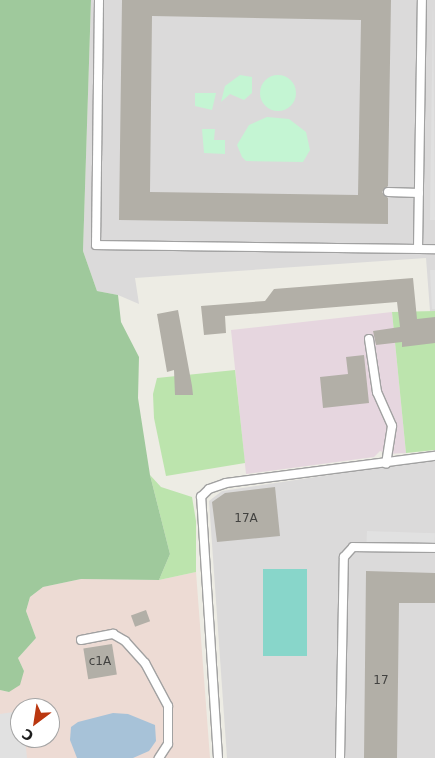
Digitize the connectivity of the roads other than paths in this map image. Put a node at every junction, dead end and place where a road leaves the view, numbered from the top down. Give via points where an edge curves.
1 (99, 0) edge
2 (422, 0) edge
3 (388, 192) dead end
4 (419, 193) junction
5 (418, 249) junction
6 (435, 249) edge
7 (369, 339) dead end
8 (435, 456) edge
9 (386, 464) junction
10 (435, 548) edge
11 (81, 640) dead end
12 (159, 758) edge
13 (218, 758) edge
14 (340, 758) edge

1 - 5 lane via 96,245
2 - 4 lane
3 - 4 lane
4 - 5 lane
5 - 6 lane
7 - 9 lane via 377,392 392,426
8 - 9 lane
9 - 13 lane via 226,483 209,489 201,496
10 - 14 lane via 353,547 344,557
11 - 12 lane via 113,634 145,663 168,706 168,744

